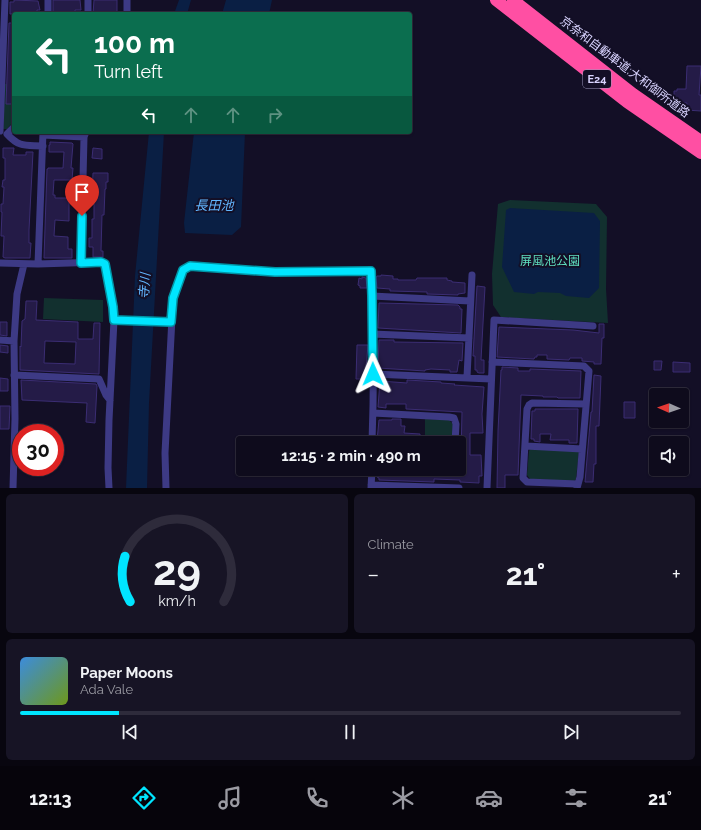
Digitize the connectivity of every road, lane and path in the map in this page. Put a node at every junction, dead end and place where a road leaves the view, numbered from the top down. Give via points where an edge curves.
1 (5, 0) edge
2 (48, 0) edge
3 (88, 0) edge
4 (127, 0) edge
5 (496, 0) edge
6 (513, 0) edge
7 (48, 12) edge
8 (88, 12) edge
9 (126, 12) edge
10 (12, 128) edge
11 (2, 133) edge
12 (43, 134) edge
13 (85, 134) edge
14 (701, 141) edge
15 (43, 146) junction
16 (701, 153) edge
17 (0, 263) edge
18 (81, 263) junction
19 (24, 264) junction
20 (38, 264) junction
21 (472, 275) dead end
22 (372, 296) junction
23 (470, 301) junction
24 (116, 320) junction
25 (168, 322) junction
26 (593, 326) dead end
27 (372, 334) junction
28 (469, 338) junction
29 (0, 340) edge
30 (14, 341) junction
31 (492, 362) junction
32 (373, 374) junction
33 (14, 375) junction
34 (467, 377) junction
35 (492, 379) junction
36 (110, 400) junction
37 (586, 404) junction
38 (373, 413) junction
39 (372, 436) edge
40 (455, 436) edge
41 (526, 446) junction
42 (582, 448) junction
43 (372, 476) edge
44 (371, 486) edge
45 (578, 486) edge
46 (13, 488) edge
47 (109, 488) edge
48 (166, 488) edge
49 (459, 488) edge
50 (487, 488) edge

1 - 11 street
2 - 7 street
3 - 8 street
4 - 9 street
5 - 16 highway, 京奈和自動車道;大和御所道路 / E24 via 627,102
6 - 14 highway, 京奈和自動車道;大和御所道路 / E24 via 633,94
10 - 11 street
11 - 15 street via 21,145
12 - 13 street
12 - 15 street
13 - 18 street
15 - 20 street
17 - 19 street
18 - 20 street
18 - 24 street via 105,264
19 - 20 street
19 - 30 street via 17,294
21 - 23 street
22 - 23 street
22 - 25 street via 371,271 275,272 190,266 183,270
22 - 27 street
23 - 28 street
24 - 25 street
24 - 36 street
25 - 48 street
26 - 31 street via 494,320
27 - 28 street
27 - 32 street
28 - 34 street
29 - 30 street
30 - 33 street
31 - 35 street
31 - 37 street via 584,366 589,371
32 - 34 street
32 - 38 street
33 - 36 street via 99,379
33 - 46 street
34 - 35 street
35 - 50 street
36 - 47 street
37 - 41 street via 529,405
37 - 42 street
38 - 39 street
38 - 40 street via 454,418
41 - 42 street
41 - 45 street via 523,478 527,482
42 - 45 street
43 - 44 street
44 - 49 street

